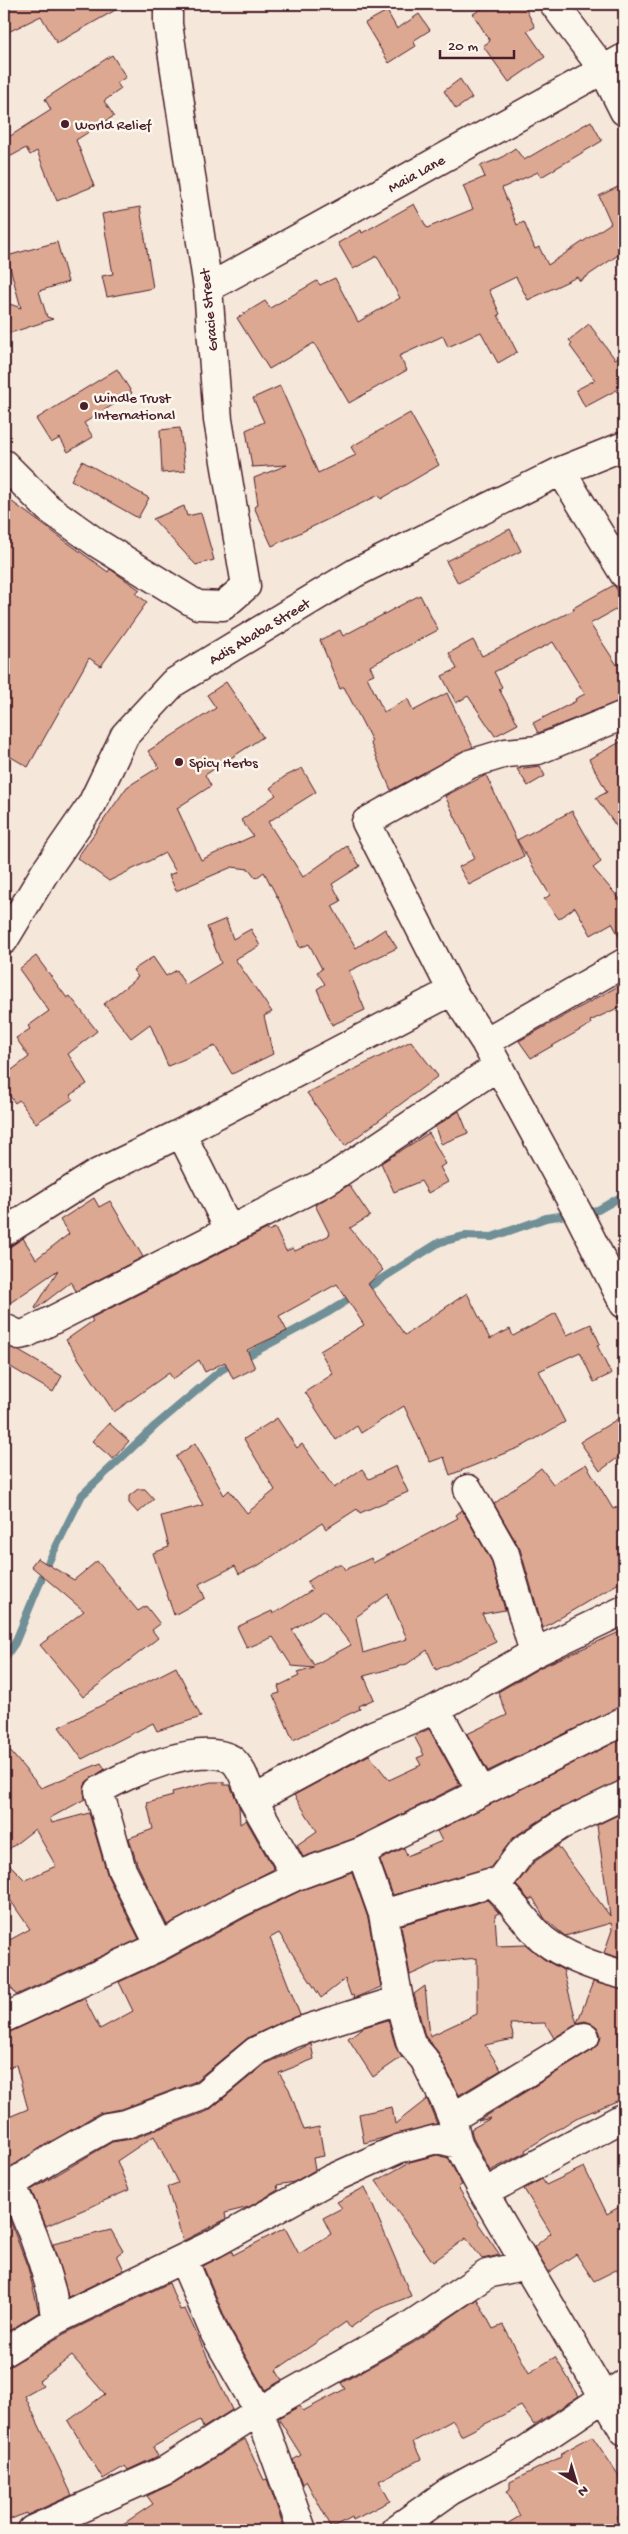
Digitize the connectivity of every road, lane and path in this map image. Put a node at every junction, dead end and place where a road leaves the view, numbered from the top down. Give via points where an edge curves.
1 (168, 4) edge
2 (554, 4) edge
3 (614, 63) edge
4 (624, 111) edge
5 (208, 288) junction
6 (624, 446) edge
7 (4, 464) edge
8 (562, 471) junction
9 (624, 574) edge
10 (246, 586) junction
11 (260, 631) junction
12 (624, 715) edge
13 (4, 940) edge
14 (624, 962) edge
15 (452, 991) junction
16 (486, 1042) junction
17 (498, 1066) junction
18 (182, 1132) junction
19 (230, 1230) junction
20 (4, 1232) edge
21 (624, 1304) edge
22 (4, 1328) edge
23 (468, 1489) dead end
24 (624, 1610) edge
25 (534, 1653) junction
26 (436, 1709) junction
27 (624, 1721) edge
28 (481, 1791) junction
29 (624, 1795) edge
30 (253, 1800) junction
31 (360, 1852) junction
32 (296, 1876) junction
33 (496, 1886) junction
34 (383, 1914) junction
35 (160, 1946) junction
36 (624, 1975) edge
37 (399, 2000) junction
38 (4, 2018) edge
39 (585, 2037) dead end
40 (624, 2117) edge
41 (452, 2118) junction
42 (458, 2144) junction
43 (8, 2188) edge
44 (484, 2194) junction
45 (183, 2259) junction
46 (526, 2265) junction
47 (56, 2320) junction
48 (4, 2352) edge
49 (615, 2390) edge
50 (259, 2411) junction
51 (624, 2431) edge
52 (32, 2530) edge
53 (302, 2530) edge
54 (395, 2530) edge

1 - 5 street, Gracie Street via 168,24
2 - 3 street
3 - 4 street
3 - 5 street, Maia Lane
5 - 10 street, Gracie Street via 218,420
6 - 8 street, Adis Ababa Street
7 - 10 street via 48,508 188,600 223,606
8 - 9 street
8 - 11 street, Adis Ababa Street via 355,573
10 - 11 street, Gracie Street
11 - 13 street, Adis Ababa Street via 173,683 125,735 92,804
12 - 15 street via 538,750 506,753 470,764 366,822
14 - 16 street
15 - 16 street
15 - 18 street
16 - 17 street
17 - 19 street via 326,1181
17 - 21 street
18 - 19 street
18 - 20 street via 98,1173
19 - 22 street via 25,1334 19,1336
23 - 25 street via 505,1554
24 - 25 street
25 - 26 street
26 - 28 street
26 - 30 street via 373,1735
27 - 28 street
28 - 31 street
29 - 33 street via 561,1825 530,1845
30 - 32 street
30 - 35 street via 232,1759 213,1753 171,1758 114,1781 99,1791 122,1870
31 - 32 street
31 - 34 street
32 - 35 street
33 - 34 street via 488,1883
33 - 36 street via 546,1942 568,1955
34 - 37 street
35 - 38 street
37 - 41 street via 410,2044 424,2059
37 - 43 street via 291,2034 256,2051 202,2096 126,2124 107,2126
39 - 41 street
40 - 44 street
41 - 42 street
42 - 44 street
42 - 45 street via 438,2139 398,2148 329,2180
43 - 47 street via 28,2218 52,2292
44 - 46 street
45 - 47 street
45 - 50 street via 215,2334
46 - 49 street
46 - 50 street via 487,2274 405,2329
47 - 48 street
49 - 51 street
49 - 54 street via 523,2452 450,2491
50 - 52 street via 166,2470
50 - 53 street

